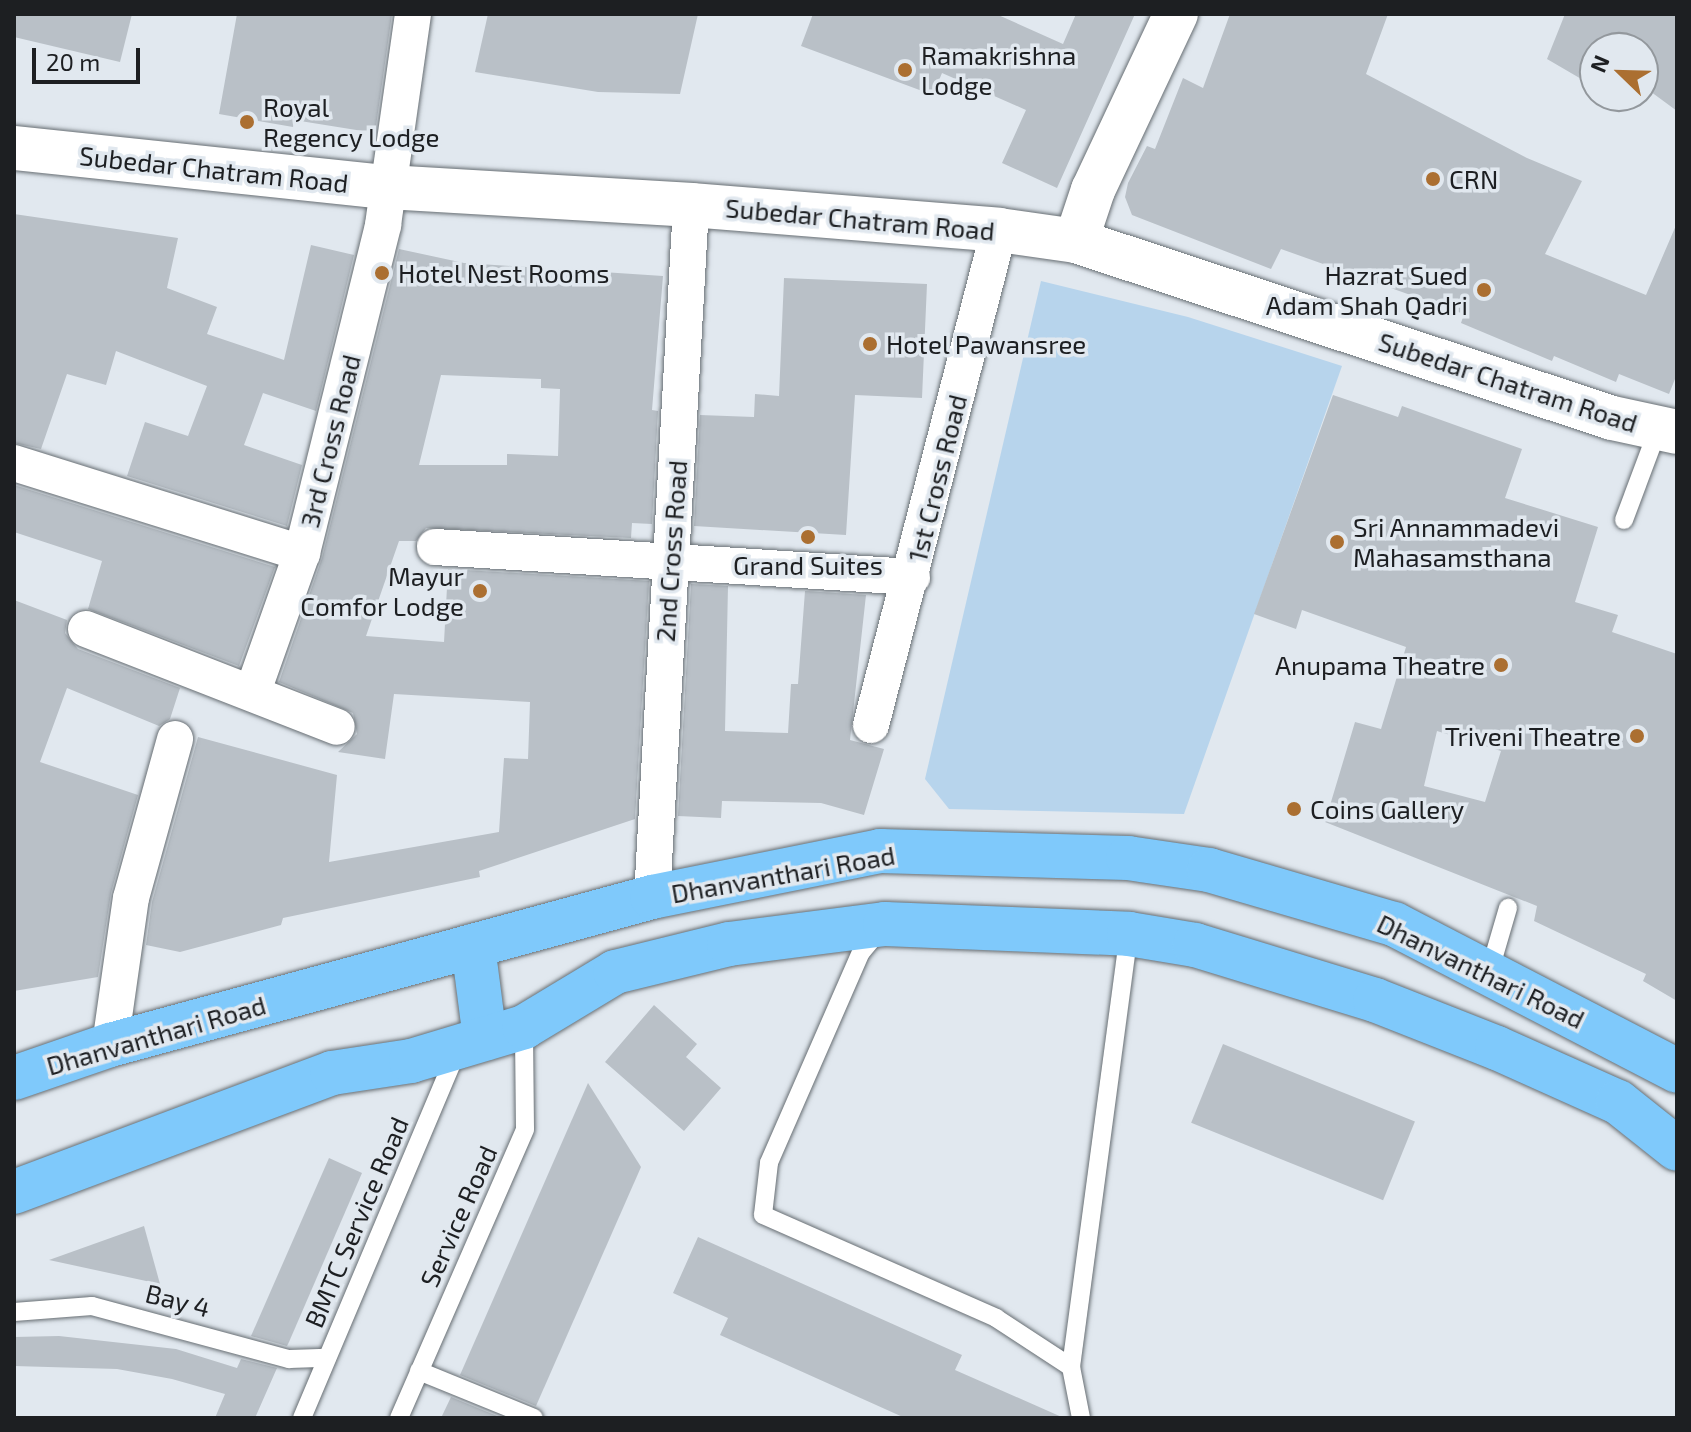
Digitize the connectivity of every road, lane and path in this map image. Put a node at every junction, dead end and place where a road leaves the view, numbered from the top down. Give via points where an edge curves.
1 (413, 14) edge
2 (1176, 14) edge
3 (14, 148) edge
4 (388, 187) junction
5 (691, 205) junction
6 (999, 230) junction
7 (1076, 241) junction
8 (1667, 430) edge
9 (14, 463) edge
10 (1624, 520) dead end
11 (435, 547) dead end
12 (302, 553) junction
13 (671, 561) junction
14 (912, 577) junction
15 (86, 629) dead end
16 (253, 691) junction
17 (871, 725) dead end
18 (337, 727) dead end
19 (175, 739) dead end
20 (652, 897) junction
21 (1508, 908) dead end
22 (885, 924) junction
23 (1129, 934) junction
24 (473, 946) junction
25 (1489, 973) junction
26 (489, 1037) junction
27 (110, 1045) junction
28 (1677, 1071) edge
29 (14, 1078) edge
30 (1677, 1149) edge
31 (14, 1192) edge
32 (14, 1312) edge
33 (327, 1358) junction
34 (1071, 1367) junction
35 (419, 1371) junction
36 (302, 1418) edge
37 (399, 1418) edge
38 (534, 1418) edge
39 (1081, 1418) edge

1 - 4 street, 3rd Cross Road
2 - 7 street via 1093,190
3 - 4 street, Subedar Chatram Road
4 - 5 street, Subedar Chatram Road
4 - 12 street, 3rd Cross Road
5 - 6 street, Subedar Chatram Road
5 - 13 street, 2nd Cross Road
6 - 7 street, Subedar Chatram Road
6 - 14 street, 1st Cross Road
7 - 8 street, Subedar Chatram Road via 1612,418
8 - 10 lane
9 - 12 street
11 - 13 street
12 - 16 street, 3rd Cross Road
13 - 14 street
13 - 20 street, 2nd Cross Road
14 - 17 street, 1st Cross Road
15 - 16 street
16 - 18 street
19 - 27 street via 131,898
20 - 24 main road, Dhanvanthari Road
20 - 25 main road, Dhanvanthari Road via 880,851 1128,858 1209,870 1394,924
21 - 25 lane
22 - 23 main road
22 - 26 main road via 729,944 615,972
22 - 34 lane via 861,952 769,1163 763,1215 996,1318
23 - 30 main road via 1195,945 1375,1000 1618,1102
23 - 34 lane
24 - 26 main road
24 - 27 main road, Dhanvanthari Road
25 - 28 main road, Dhanvanthari Road
26 - 31 main road via 332,1073
26 - 33 lane, BMTC Service Road
26 - 35 lane, Service Road via 525,1129
27 - 29 main road, Dhanvanthari Road
32 - 33 lane, Bay 4 via 92,1306 289,1359
33 - 36 lane, BMTC Service Road
34 - 39 lane
35 - 37 lane, Service Road
35 - 38 lane

